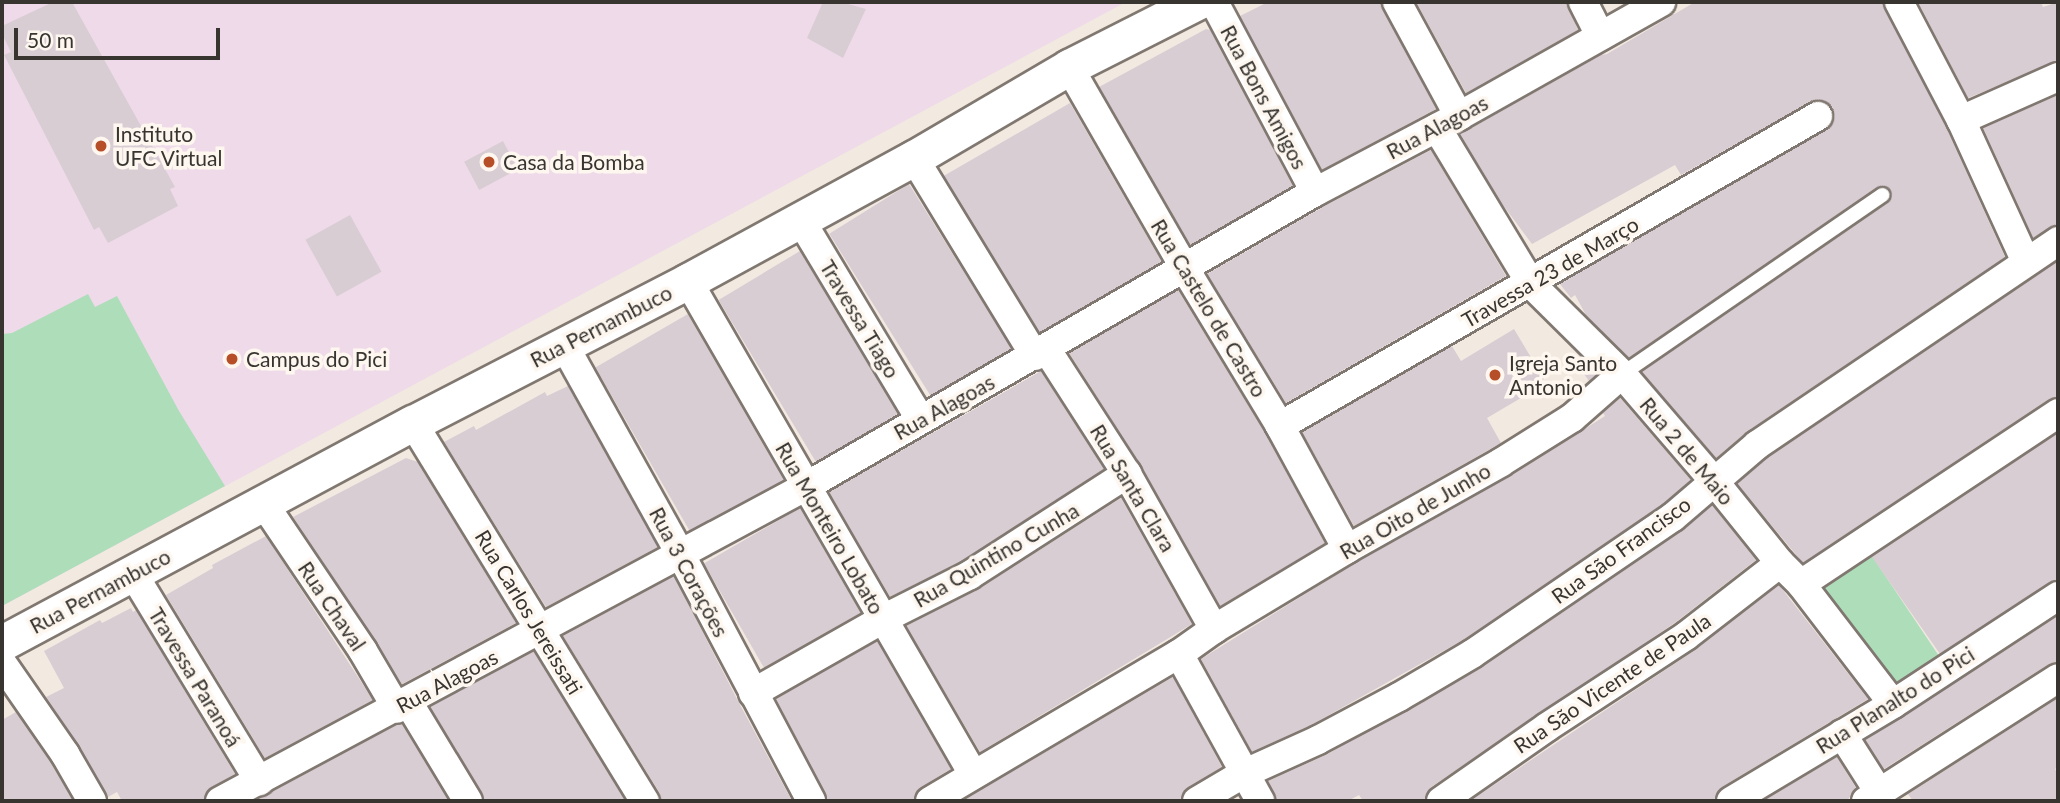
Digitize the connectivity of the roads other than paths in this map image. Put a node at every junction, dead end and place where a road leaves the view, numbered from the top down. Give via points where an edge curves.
1 (1197, 2) edge
2 (1214, 2) edge
3 (1397, 2) edge
4 (1583, 2) edge
5 (1661, 2) edge
6 (1899, 2) edge
7 (1600, 36) junction
8 (1069, 67) junction
9 (2058, 77) edge
10 (1818, 116) dead end
11 (1961, 120) junction
12 (1448, 122) junction
13 (914, 158) junction
14 (1315, 192) junction
15 (1882, 195) dead end
16 (800, 219) junction
17 (2058, 240) edge
18 (2026, 262) junction
19 (1185, 269) junction
20 (688, 281) junction
21 (1531, 284) junction
22 (564, 345) junction
23 (1041, 353) junction
24 (1622, 374) junction
25 (2058, 413) edge
26 (920, 419) junction
27 (414, 423) junction
28 (1280, 426) junction
29 (1127, 474) junction
30 (1714, 481) junction
31 (805, 487) junction
32 (264, 504) junction
33 (1347, 549) junction
34 (681, 555) junction
35 (1780, 563) junction
36 (132, 572) junction
37 (1801, 583) junction
38 (2054, 609) edge
39 (883, 619) junction
40 (1214, 629) junction
41 (540, 631) junction
42 (2, 643) edge
43 (1179, 654) junction
44 (2, 663) edge
45 (2058, 678) edge
46 (753, 694) junction
47 (1894, 704) junction
48 (403, 705) junction
49 (1842, 734) junction
50 (973, 774) junction
51 (1243, 774) junction
52 (259, 781) junction
53 (1872, 797) edge
54 (92, 801) edge
55 (220, 801) edge
56 (468, 801) edge
57 (645, 801) edge
58 (811, 801) edge
59 (930, 801) edge
60 (1197, 801) edge
61 (1260, 801) edge
62 (1441, 801) edge
63 (1731, 801) edge

1 - 8 street, Rua Pernambuco
2 - 14 street, Rua Bons Amigos
3 - 12 street, Rua 2 de Maio
4 - 7 street
5 - 7 street, Rua Alagoas
6 - 11 street
7 - 12 street, Rua Alagoas
8 - 13 street, Rua Pernambuco
8 - 19 street, Rua Castelo de Castro
9 - 11 street
10 - 21 street, Travessa 23 de Março
11 - 18 street
12 - 14 street, Rua Alagoas
12 - 21 street, Rua 2 de Maio
13 - 16 street, Rua Pernambuco
13 - 23 street, Rua Santa Clara
14 - 19 street, Rua Alagoas
15 - 24 lane, Rua Oito de Junho
16 - 20 street, Rua Pernambuco
16 - 26 street, Travessa Tiago
17 - 18 street, Rua São Francisco
18 - 30 street, Rua São Francisco via 1757,445
19 - 23 street, Rua Alagoas
19 - 28 street, Rua Castelo de Castro
20 - 22 street, Rua Pernambuco
20 - 31 street, Rua Monteiro Lobato
21 - 24 street, Rua 2 de Maio
21 - 28 street, Travessa 23 de Março
22 - 27 street, Rua Pernambuco
22 - 34 street, Rua 3 Corações
23 - 26 street, Rua Alagoas
23 - 29 street, Rua Santa Clara
24 - 30 street, Rua 2 de Maio
24 - 33 street, Rua Oito de Junho via 1572,418
25 - 37 street
26 - 31 street, Rua Alagoas
27 - 32 street, Rua Pernambuco
27 - 41 street, Rua Carlos Jereissati
28 - 33 street, Rua Castelo de Castro
29 - 39 street, Rua Quintino Cunha via 970,575
29 - 40 street, Rua Santa Clara
30 - 35 street, Rua 2 de Maio
30 - 51 street, Rua São Francisco via 1673,517 1472,654 1318,740
31 - 34 street, Rua Alagoas
31 - 39 street, Rua Monteiro Lobato
32 - 36 street, Rua Pernambuco
32 - 48 street, Rua Chaval
33 - 40 street, Rua Oito de Junho
34 - 41 street, Rua Alagoas
34 - 46 street, Rua 3 Corações
35 - 37 street, Rua 2 de Maio
35 - 62 street, Rua São Vicente de Paula via 1686,636
36 - 42 street, Rua Pernambuco
36 - 52 street, Travessa Paranoá
37 - 47 street, Rua 2 de Maio
38 - 47 street, Rua Planalto do Pici
39 - 46 street, Rua Quintino Cunha
39 - 50 street, Rua Monteiro Lobato
40 - 43 street, Rua Oito de Junho
41 - 48 street, Rua Alagoas
41 - 57 street, Rua Carlos Jereissati
43 - 50 street, Rua Oito de Junho
43 - 51 street
44 - 54 street
45 - 53 street
46 - 58 street, Rua 3 Corações
47 - 49 street, Rua Planalto do Pici
48 - 52 street, Rua Alagoas
48 - 56 street, Rua Chaval
49 - 53 street
49 - 63 street, Rua Planalto do Pici
50 - 59 street, Rua Oito de Junho
51 - 60 street, Rua São Francisco
51 - 61 street
52 - 55 street, Rua Alagoas

